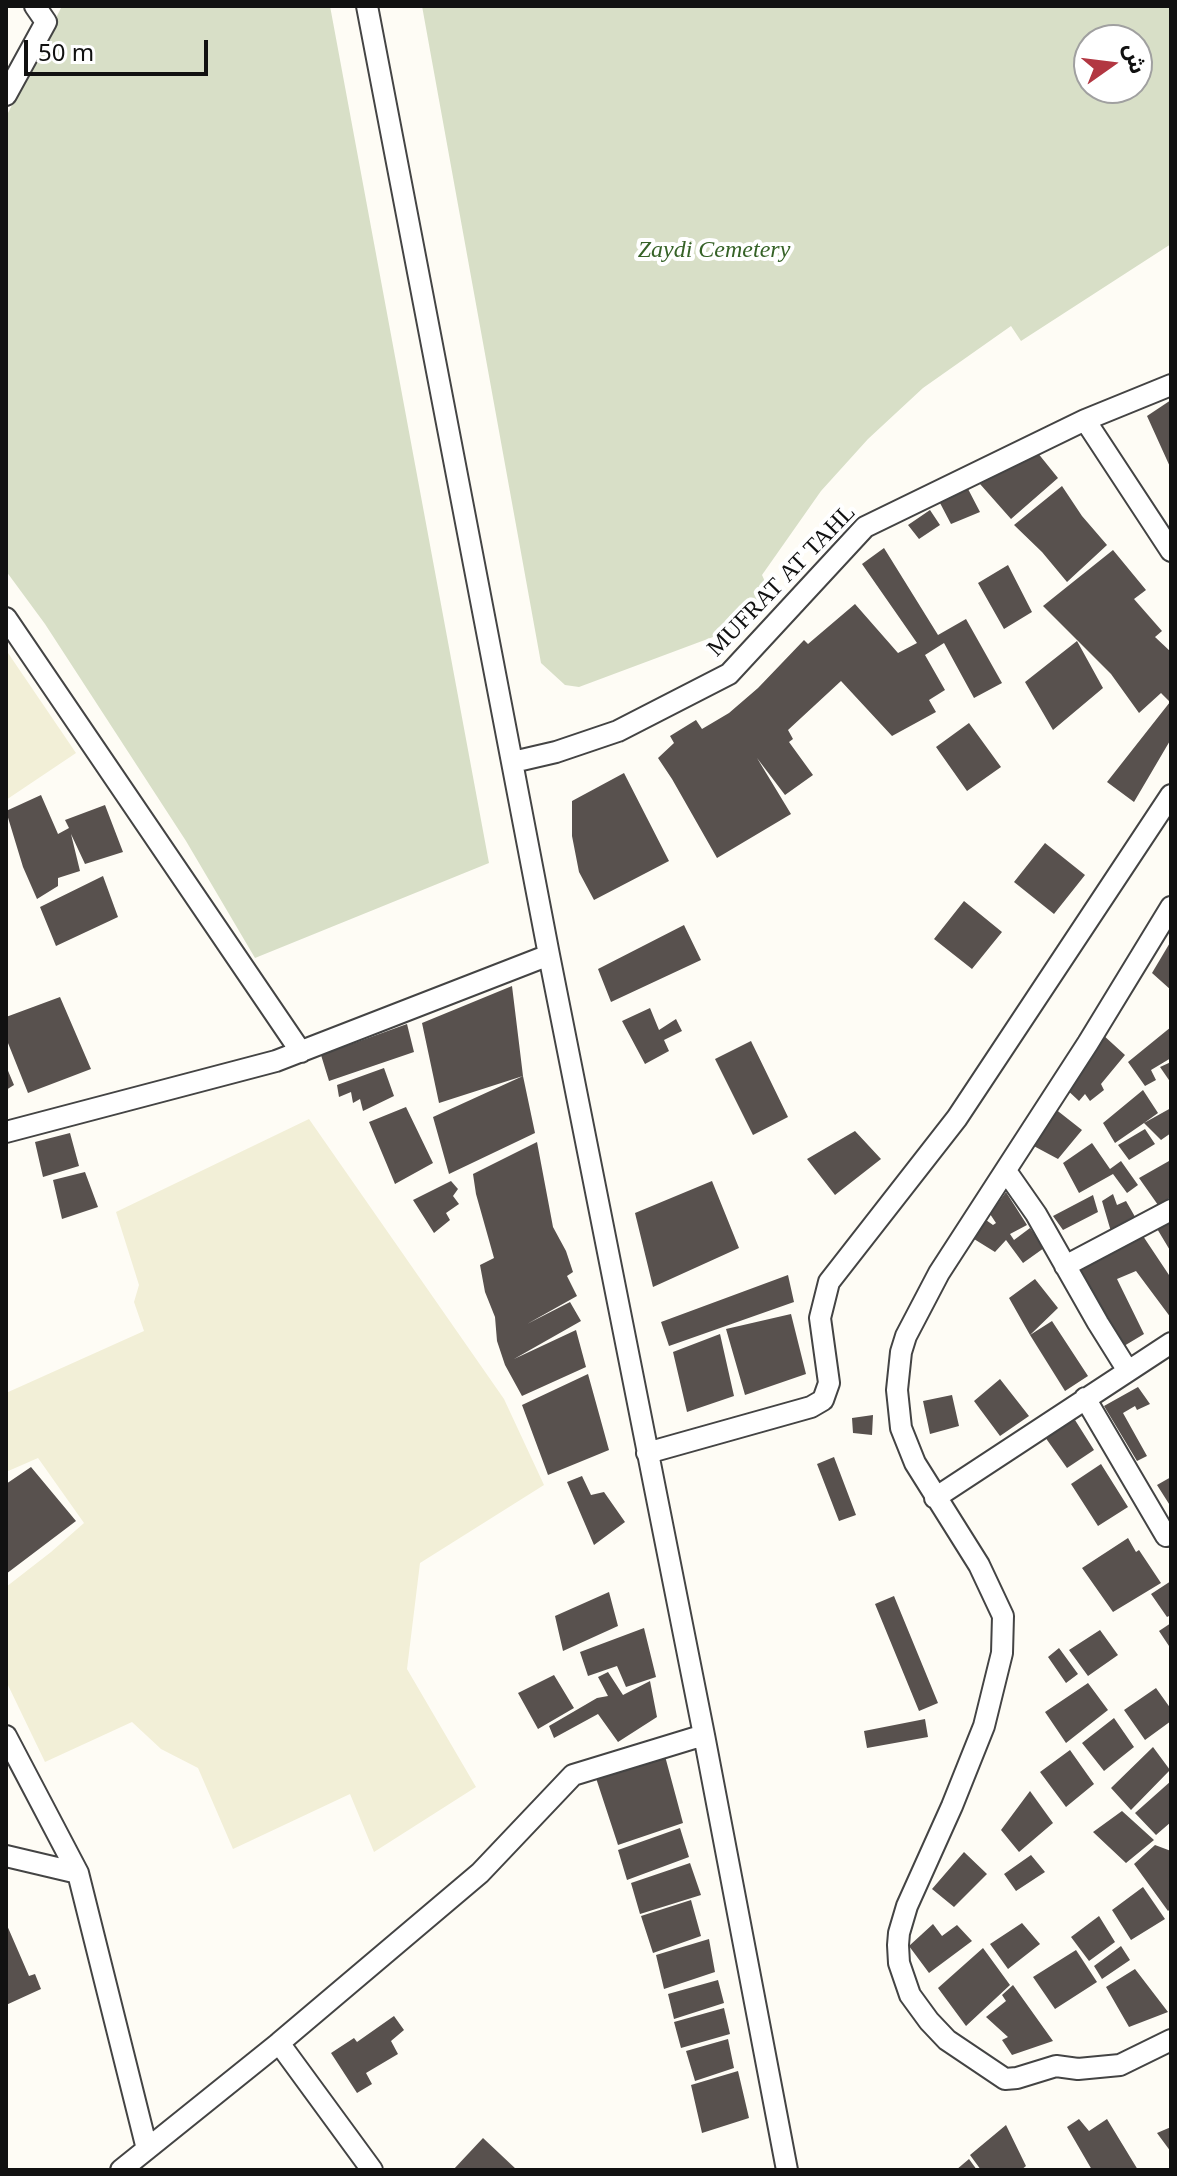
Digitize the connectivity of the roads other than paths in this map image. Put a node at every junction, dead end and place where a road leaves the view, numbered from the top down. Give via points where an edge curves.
1 (35, 6) edge
2 (367, 6) edge
3 (6, 95) edge
4 (1171, 385) edge
5 (1085, 420) junction
6 (1171, 551) edge
7 (6, 618) edge
8 (513, 762) junction
9 (1171, 795) edge
10 (1171, 907) edge
11 (549, 955) junction
12 (301, 1052) junction
13 (6, 1132) edge
14 (1006, 1171) junction
15 (1171, 1210) edge
16 (1065, 1266) junction
17 (1171, 1343) edge
18 (1128, 1371) junction
19 (1085, 1398) junction
20 (647, 1453) junction
21 (935, 1498) junction
22 (1169, 1538) edge
23 (704, 1735) junction
24 (6, 1736) edge
25 (6, 1856) edge
26 (78, 1873) junction
27 (1171, 2040) edge
28 (279, 2043) junction
29 (147, 2149) junction
30 (121, 2170) edge
31 (372, 2170) edge
32 (787, 2170) edge

1 - 3 street via 46,22
2 - 8 street
4 - 5 street, MUFRAT AT TAHL
5 - 6 street
5 - 8 street, MUFRAT AT TAHL via 865,527 729,674 618,731
7 - 12 street
8 - 11 street
9 - 20 street via 957,1118 829,1282 820,1318 829,1383 823,1400
10 - 14 street
11 - 12 street
11 - 20 street
12 - 13 street
14 - 16 street
14 - 21 street via 939,1273 901,1352 901,1428
15 - 16 street
16 - 18 street
17 - 18 street
18 - 19 street
19 - 21 street
19 - 22 street
20 - 23 street
21 - 27 street via 979,1565 1003,1616 1002,1653 984,1726 903,1920 899,1963 910,1995 947,2040 1005,2079 1056,2066 1120,2065
23 - 28 street via 573,1775 480,1873
23 - 32 street
24 - 26 street
25 - 26 street
26 - 29 street
28 - 29 street
28 - 31 street
29 - 30 street

